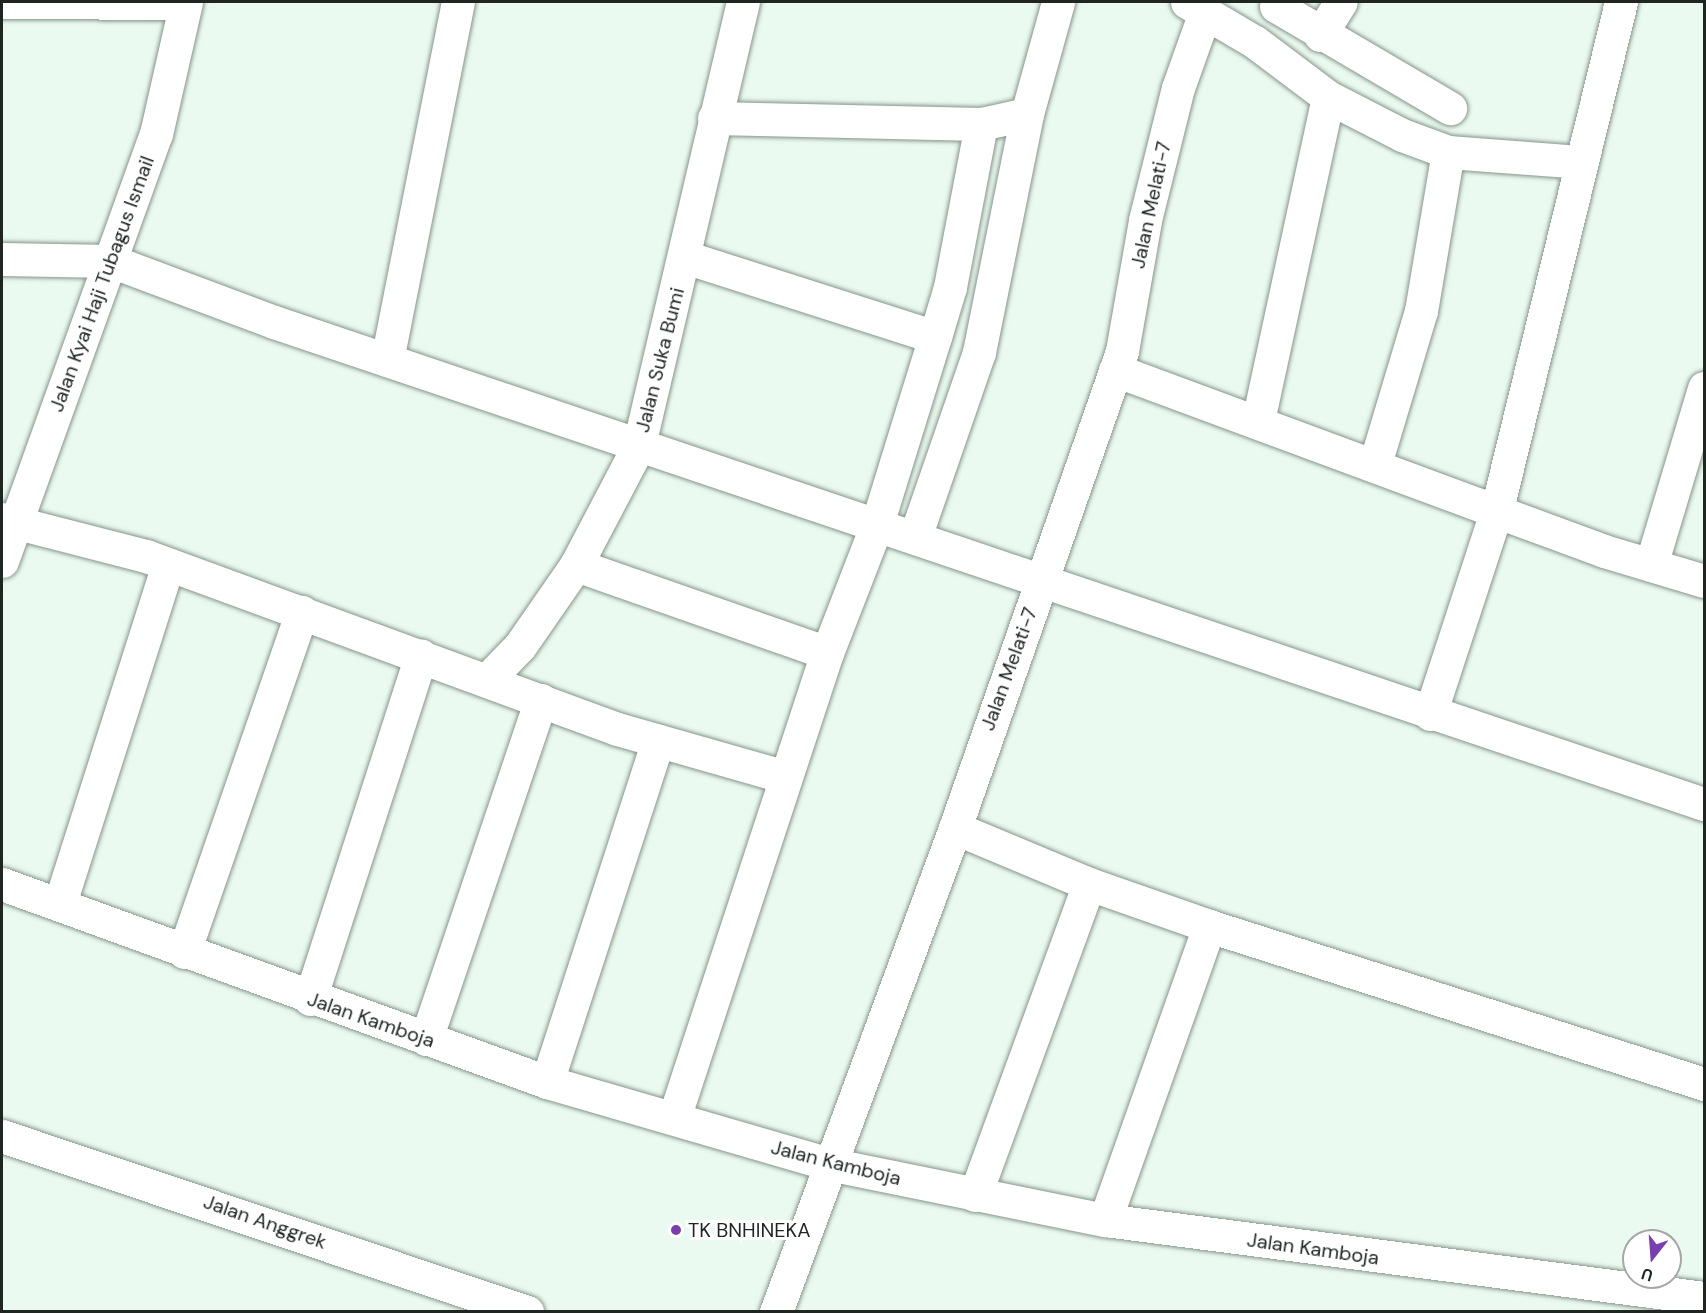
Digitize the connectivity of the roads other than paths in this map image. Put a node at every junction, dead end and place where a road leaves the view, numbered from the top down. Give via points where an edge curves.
1 (2, 2) edge
2 (186, 2) edge
3 (458, 2) edge
4 (743, 2) edge
5 (1058, 2) edge
6 (1341, 2) edge
7 (1621, 2) edge
8 (1278, 4) edge
9 (1196, 8) edge
10 (1320, 35) junction
11 (1255, 42) junction
12 (1328, 97) junction
13 (1450, 108) dead end
14 (1027, 114) junction
15 (714, 118) junction
16 (981, 124) junction
17 (1448, 152) junction
18 (1580, 162) junction
19 (685, 257) junction
20 (2, 259) edge
21 (111, 261) junction
22 (934, 337) junction
23 (387, 360) junction
24 (1115, 370) junction
25 (1704, 388) edge
26 (1258, 421) junction
27 (639, 445) junction
28 (1375, 464) junction
29 (1497, 509) junction
30 (9, 519) edge
31 (877, 524) junction
32 (915, 537) junction
33 (2, 561) edge
34 (168, 565) junction
35 (576, 565) junction
36 (1650, 565) junction
37 (1041, 579) junction
38 (1704, 581) edge
39 (302, 612) junction
40 (827, 653) junction
41 (421, 655) junction
42 (487, 680) junction
43 (541, 700) junction
44 (1430, 714) junction
45 (658, 741) junction
46 (785, 777) junction
47 (1704, 804) edge
48 (956, 828) junction
49 (2, 884) edge
50 (1089, 884) junction
51 (60, 903) junction
52 (1209, 926) junction
53 (184, 952) junction
54 (310, 999) junction
55 (426, 1039) junction
56 (547, 1082) junction
57 (1704, 1084) edge
58 (674, 1118) junction
59 (2, 1136) edge
60 (829, 1164) junction
61 (975, 1195) junction
62 (1105, 1220) junction
63 (1704, 1298) edge
64 (527, 1311) edge
65 (776, 1311) edge

1 - 2 street
2 - 21 street, Jalan Kyai Haji Tubagus Ismail via 156,134
3 - 23 street
4 - 15 street, Jalan Suka Bumi
5 - 14 street
6 - 10 street
7 - 18 street
8 - 10 street
8 - 11 street
9 - 11 street
9 - 24 street, Jalan Melati-7 via 1145,220
10 - 13 street
11 - 12 street
12 - 17 street
12 - 26 street
14 - 16 street
14 - 32 street via 979,352
15 - 16 street
15 - 19 street, Jalan Suka Bumi
16 - 22 street via 950,287
17 - 18 street
17 - 28 street via 1421,311
18 - 29 street
19 - 22 street
19 - 27 street, Jalan Suka Bumi
20 - 21 street
21 - 23 street
21 - 30 street, Jalan Kyai Haji Tubagus Ismail
22 - 31 street
23 - 27 street
24 - 26 street
24 - 37 street, Jalan Melati-7
25 - 36 street
26 - 28 street
27 - 31 street
27 - 35 street, Jalan Suka Bumi
28 - 29 street
29 - 36 street
29 - 44 street
30 - 33 street, Jalan Kyai Haji Tubagus Ismail
30 - 34 street
31 - 32 street
31 - 40 street
32 - 37 street
34 - 39 street
34 - 51 street
35 - 40 street
35 - 42 street, Jalan Suka Bumi via 520,646
36 - 38 street
37 - 44 street
37 - 48 street, Jalan Melati-7
39 - 41 street
39 - 53 street
40 - 46 street
41 - 42 street
41 - 54 street
42 - 43 street
43 - 45 street
43 - 55 street
44 - 47 street
45 - 46 street
45 - 56 street
46 - 58 street
48 - 50 street
48 - 60 street, Jalan Melati-7
49 - 51 street, Jalan Kamboja
50 - 52 street
50 - 61 street
51 - 53 street, Jalan Kamboja
52 - 57 street
52 - 62 street
53 - 54 street, Jalan Kamboja
54 - 55 street, Jalan Kamboja
55 - 56 street, Jalan Kamboja
56 - 58 street, Jalan Kamboja
58 - 60 street, Jalan Kamboja
59 - 64 street, Jalan Anggrek
60 - 61 street, Jalan Kamboja
60 - 65 street, Jalan Melati-7
61 - 62 street, Jalan Kamboja
62 - 63 street, Jalan Kamboja

